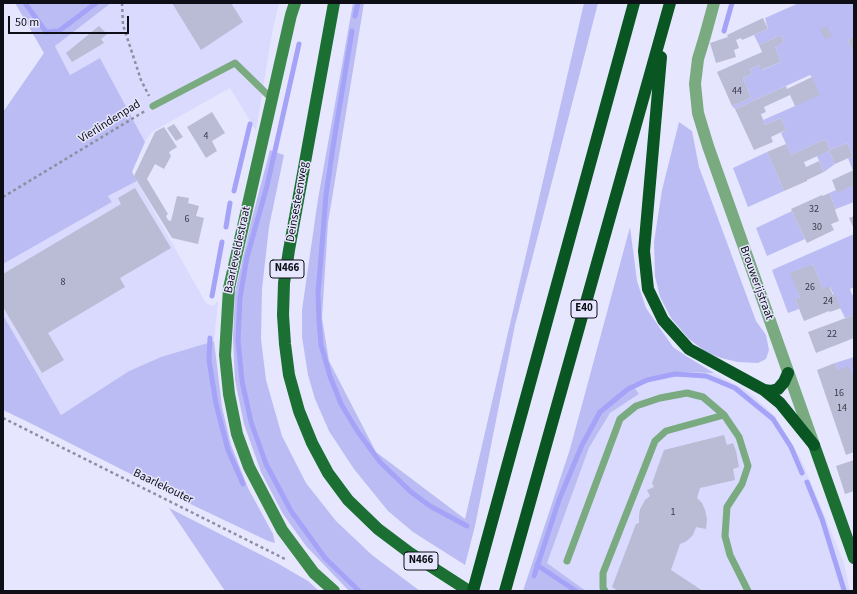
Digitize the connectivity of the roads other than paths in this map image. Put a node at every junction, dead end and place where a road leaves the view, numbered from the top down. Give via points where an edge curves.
1 (295, 3) edge
2 (334, 3) edge
3 (634, 3) edge
4 (670, 3) edge
5 (714, 3) edge
6 (664, 27) junction
7 (272, 99) junction
8 (153, 106) road end
9 (788, 373) junction
10 (764, 390) junction
11 (724, 415) junction
12 (814, 445) junction
13 (854, 558) edge
14 (567, 561) dead end
15 (334, 591) edge
16 (470, 591) edge
17 (473, 591) edge
18 (505, 591) edge
19 (605, 591) edge
20 (748, 591) edge

1 - 7 street, Baarleveldestraat
2 - 16 main road, Deinsesteenweg / N466 via 284,283 283,315 289,375 298,411 312,443 328,473 348,500 378,529 410,553
3 - 17 highway
4 - 6 highway, E40
5 - 9 street, Brouwerijstraat via 698,59 695,84 698,113
6 - 10 highway via 644,251 648,288 663,320 689,349
6 - 18 highway, E40
7 - 8 lane via 235,63
7 - 15 street, Baarleveldestraat via 229,288 224,355 237,434 249,467 282,530 314,573
9 - 10 highway via 778,389
9 - 12 street, Brouwerijstraat
10 - 12 highway via 780,403
11 - 14 lane via 703,397 687,393 636,406 620,419
11 - 19 lane via 666,431 655,441 603,573
11 - 20 lane via 739,437 748,466 742,484 727,507 725,536 730,555
12 - 13 main road, Brouwerijstraat

